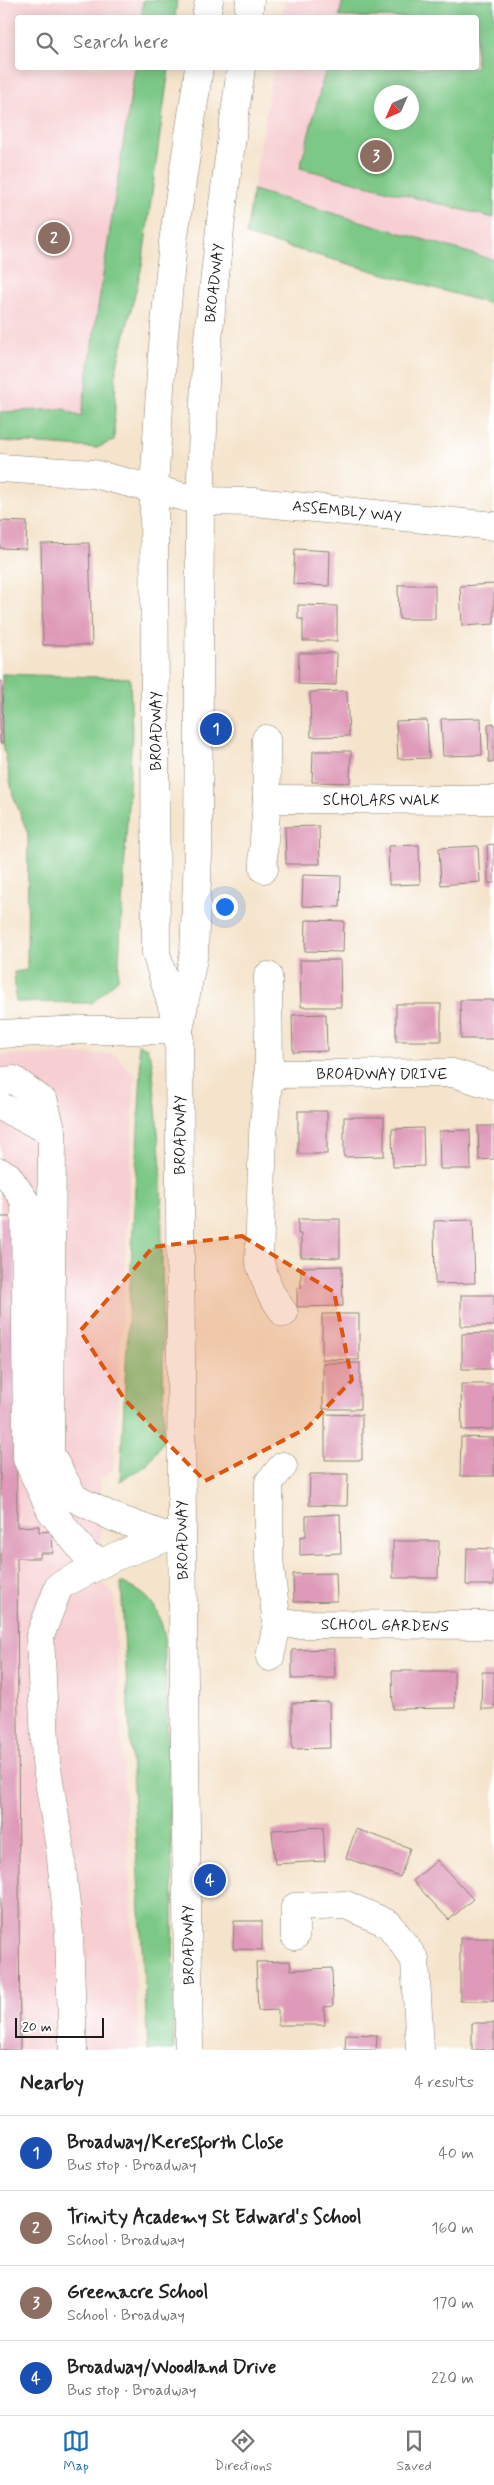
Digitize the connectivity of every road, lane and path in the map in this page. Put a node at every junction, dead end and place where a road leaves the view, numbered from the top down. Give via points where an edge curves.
1 (209, 0) edge
2 (250, 0) edge
3 (206, 15) edge
4 (248, 15) edge
5 (199, 70) edge
6 (241, 70) edge
7 (0, 468) edge
8 (154, 489) junction
9 (200, 501) junction
10 (494, 526) edge
11 (266, 739) dead end
12 (267, 800) junction
13 (494, 800) edge
14 (264, 869) dead end
15 (268, 976) dead end
16 (6, 1028) edge
17 (179, 1030) junction
18 (269, 1074) junction
19 (0, 1081) edge
20 (494, 1086) edge
21 (0, 1106) edge
22 (52, 1132) junction
23 (0, 1172) edge
24 (284, 1313) dead end
25 (283, 1466) dead end
26 (175, 1537) junction
27 (105, 1562) junction
28 (277, 1624) junction
29 (494, 1625) edge
30 (270, 1658) dead end
31 (295, 1936) dead end
32 (73, 2050) edge
33 (190, 2050) edge
34 (420, 2050) edge

1 - 3 main road
2 - 4 main road
5 - 8 main road, BROADWAY via 173,242
6 - 9 main road, BROADWAY via 206,357
7 - 8 main road via 94,474
8 - 9 main road
8 - 17 main road, BROADWAY via 156,953
9 - 10 main road, ASSEMBLY WAY via 255,502
9 - 17 main road, BROADWAY via 198,865 194,953
11 - 12 main road
12 - 13 main road, SCHOLARS WALK
12 - 14 main road via 262,852
15 - 18 main road
16 - 17 main road
17 - 26 main road, BROADWAY
18 - 20 main road, BROADWAY DRIVE via 453,1073
18 - 24 main road via 263,1133 260,1262 270,1292
19 - 22 main road via 14,1080 44,1102
21 - 22 main road
22 - 26 main road via 50,1454 74,1498 113,1517
23 - 27 main road via 8,1176 25,1201 26,1459 51,1512 88,1557
25 - 28 main road via 269,1482 269,1560
26 - 27 main road
26 - 33 main road, BROADWAY
27 - 32 main road via 59,1586 40,1636 46,1762 69,1934
28 - 29 main road, SCHOOL GARDENS
28 - 30 main road
31 - 34 main road via 295,1907 346,1905 388,1924 415,1960

